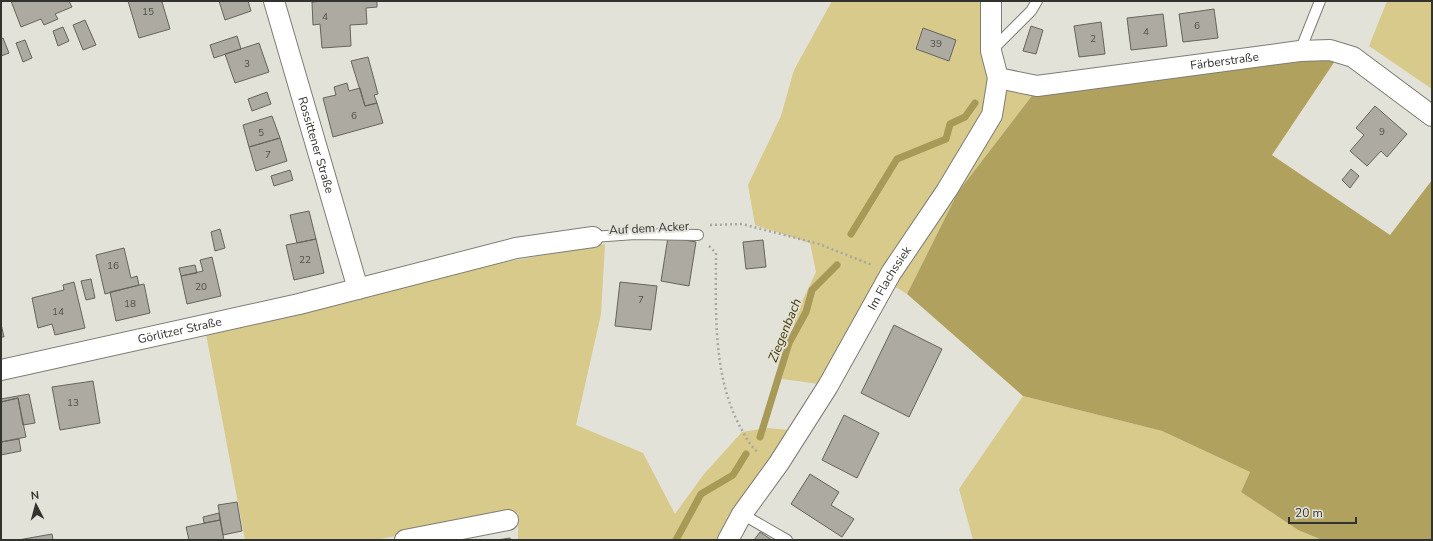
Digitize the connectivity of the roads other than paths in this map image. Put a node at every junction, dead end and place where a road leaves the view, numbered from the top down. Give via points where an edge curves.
1 (274, 1) edge
2 (990, 1) edge
3 (1037, 1) edge
4 (1320, 1) edge
5 (991, 51) junction
6 (1300, 51) junction
7 (998, 78) junction
8 (1432, 116) edge
9 (700, 230) road end
10 (593, 237) joint
11 (358, 289) junction
12 (1, 370) edge
13 (742, 514) junction
14 (508, 520) dead end
15 (405, 540) edge
16 (728, 540) edge
17 (787, 540) edge

1 - 11 street, Rossittener Straße
2 - 5 street, Im Flachssiek
3 - 5 lane via 1031,11
4 - 6 lane
5 - 7 street, Im Flachssiek
6 - 7 street, Färberstraße via 1037,86
6 - 8 street, Färberstraße via 1330,50 1353,57
7 - 13 street, Im Flachssiek via 992,115 947,190 891,273 828,386 779,463
9 - 10 lane
10 - 11 street, Auf dem Acker via 516,248
11 - 12 street, Görlitzer Straße
13 - 16 street, Im Flachssiek
13 - 17 lane
14 - 15 street

